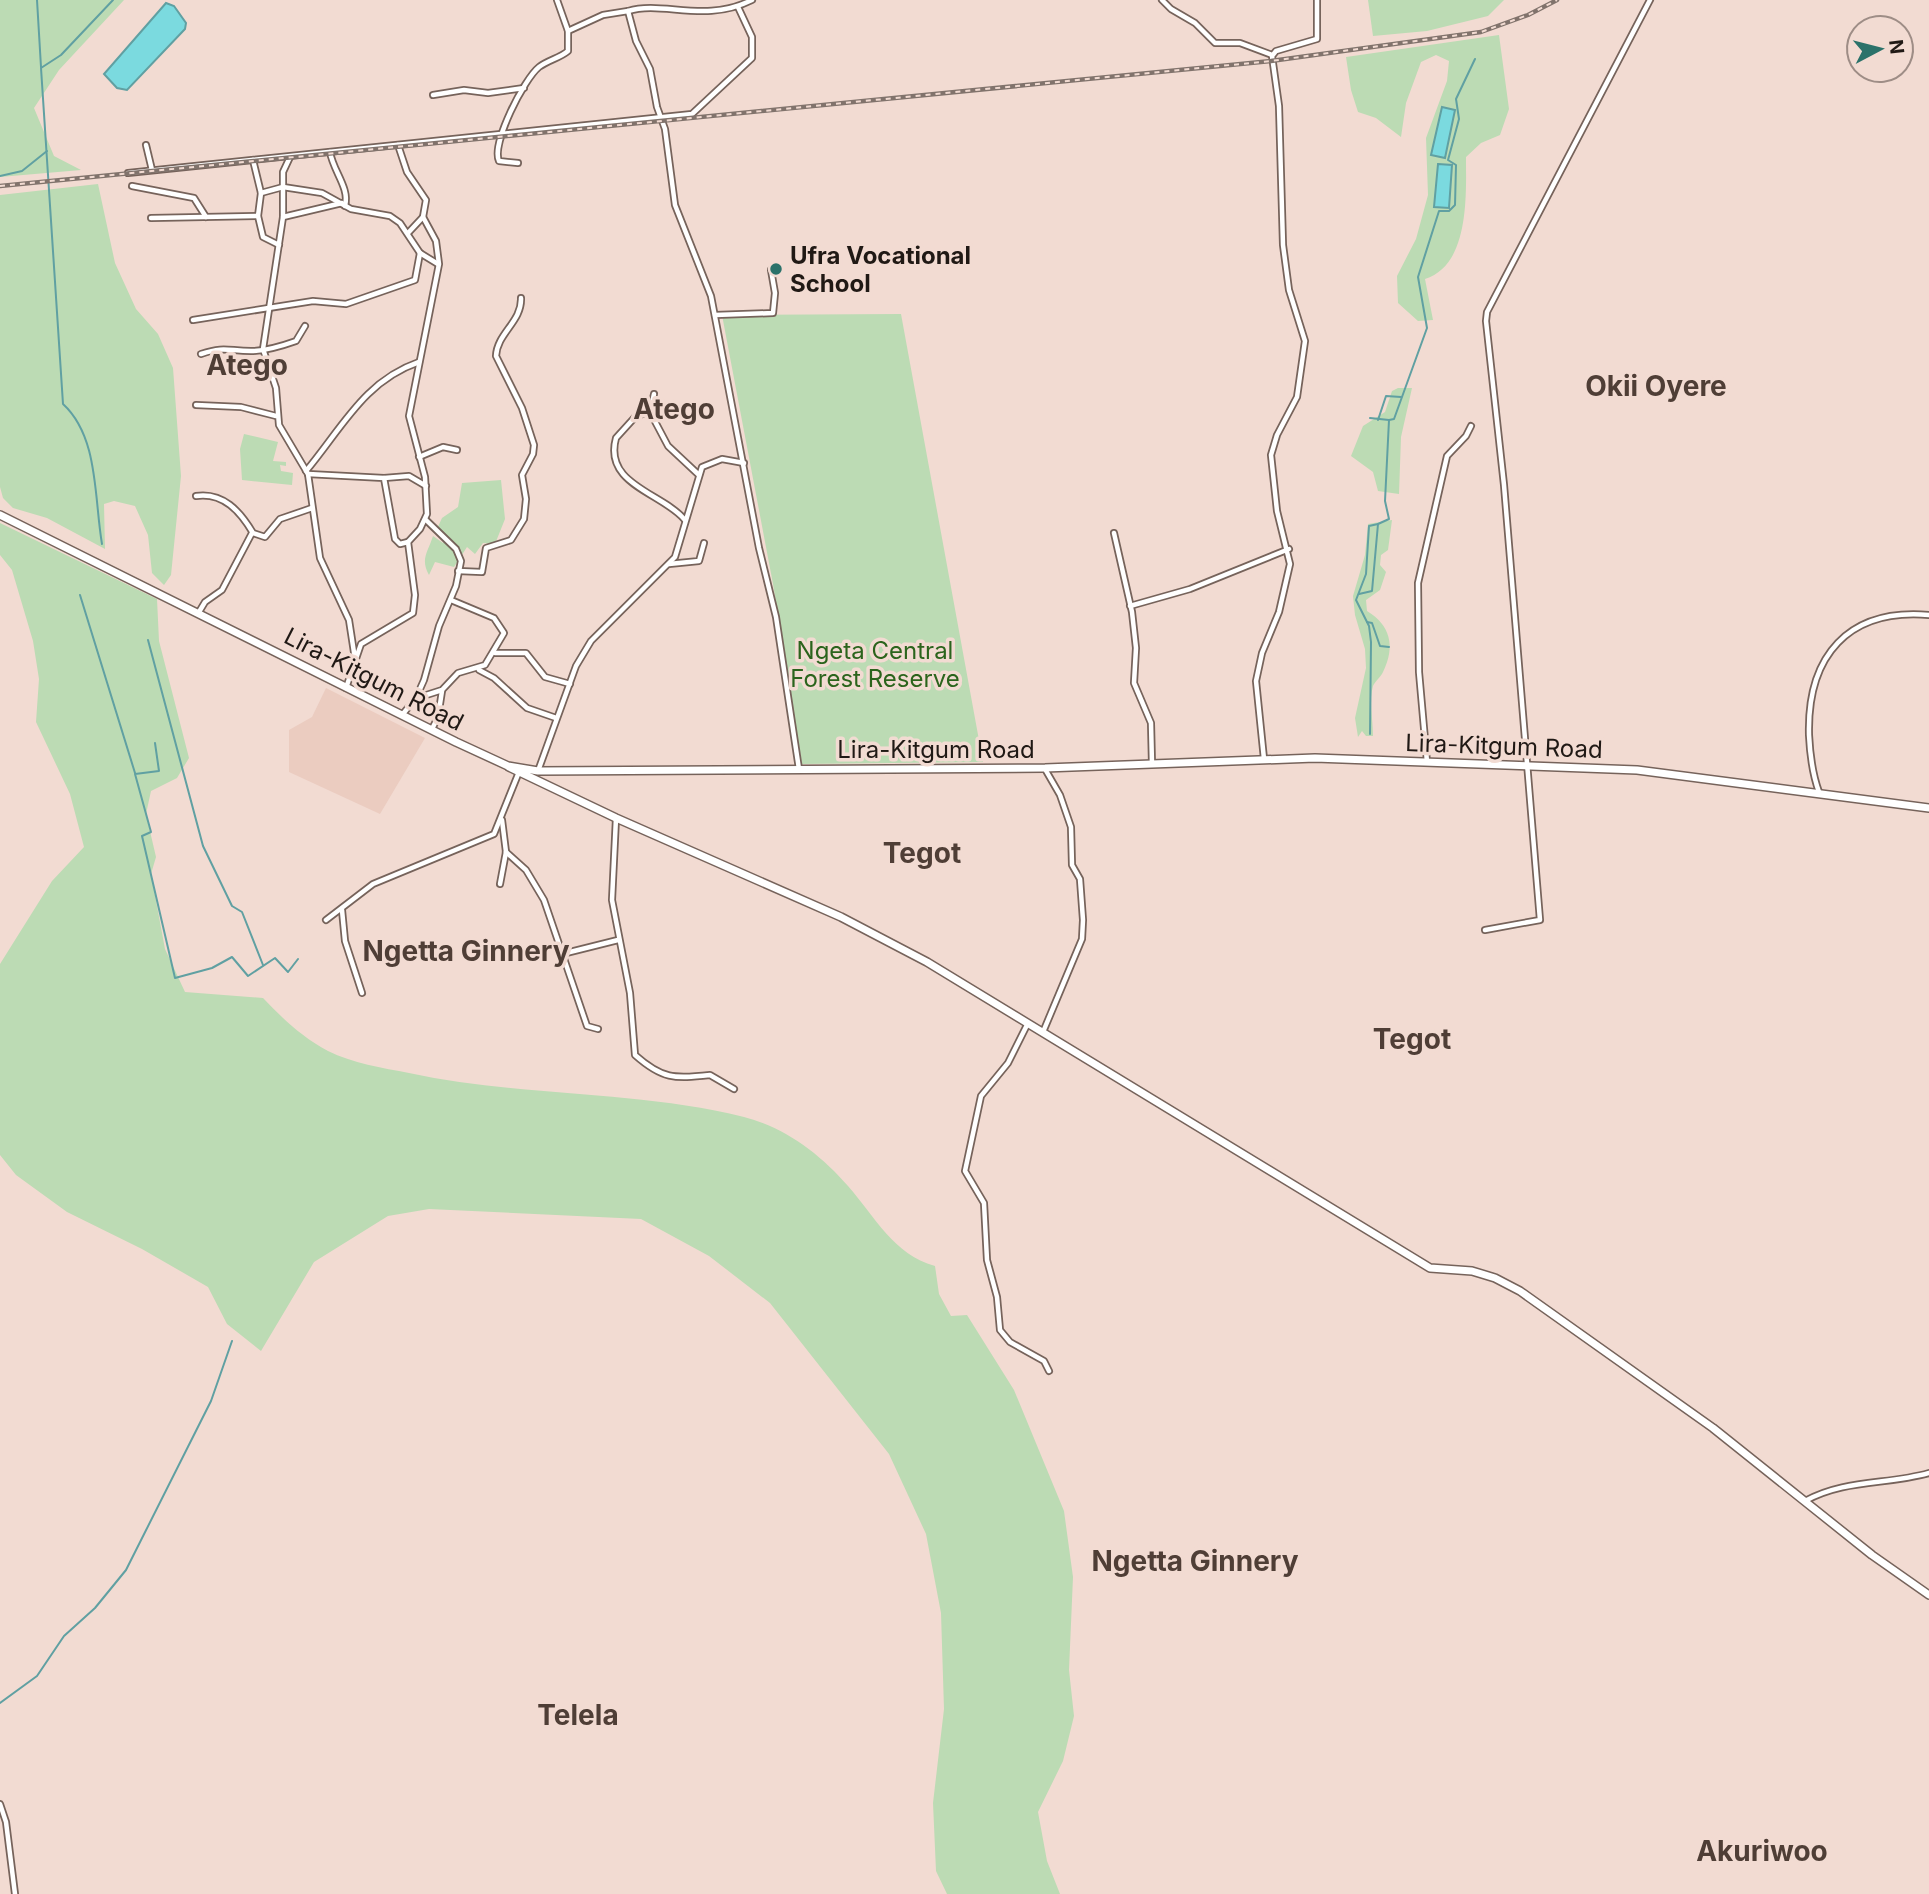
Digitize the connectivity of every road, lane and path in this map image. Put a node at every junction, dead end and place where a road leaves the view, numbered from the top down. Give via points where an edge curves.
1 (557, 0) edge
2 (752, 0) edge
3 (1162, 0) edge
4 (1317, 0) edge
5 (1650, 0) edge
6 (662, 2) edge
7 (738, 7) junction
8 (628, 11) junction
9 (568, 31) junction
10 (1272, 55) junction
11 (524, 88) junction
12 (433, 95) dead end
13 (661, 119) junction
14 (500, 135) junction
15 (146, 145) dead end
16 (398, 145) junction
17 (330, 152) junction
18 (291, 156) junction
19 (253, 160) junction
20 (518, 163) dead end
21 (152, 170) junction
22 (128, 173) dead end
23 (132, 186) dead end
24 (283, 187) junction
25 (261, 193) junction
26 (343, 205) junction
27 (258, 216) junction
28 (205, 217) junction
29 (283, 217) junction
30 (423, 217) junction
31 (151, 218) dead end
32 (408, 233) junction
33 (279, 245) junction
34 (421, 253) junction
35 (439, 264) junction
36 (771, 270) dead end
37 (521, 298) dead end
38 (270, 307) junction
39 (715, 315) junction
40 (193, 320) dead end
41 (305, 326) dead end
42 (263, 349) junction
43 (201, 354) dead end
44 (419, 362) junction
45 (654, 394) dead end
46 (196, 405) dead end
47 (650, 412) junction
48 (276, 416) junction
49 (1471, 426) dead end
50 (457, 450) dead end
51 (419, 457) junction
52 (744, 463) junction
53 (307, 472) junction
54 (699, 475) junction
55 (384, 478) junction
56 (426, 487) junction
57 (196, 496) dead end
58 (312, 508) junction
59 (0, 515) edge
60 (426, 520) junction
61 (685, 520) junction
62 (253, 533) junction
63 (1114, 533) dead end
64 (408, 542) junction
65 (704, 543) dead end
66 (1289, 549) junction
67 (668, 564) junction
68 (457, 571) junction
69 (451, 600) junction
70 (1130, 606) junction
71 (198, 612) junction
72 (1929, 615) edge
73 (494, 653) junction
74 (355, 659) junction
75 (478, 669) junction
76 (570, 684) junction
77 (346, 689) junction
78 (442, 690) junction
79 (416, 698) junction
80 (401, 716) junction
81 (556, 719) junction
82 (432, 729) junction
83 (1264, 759) junction
84 (1427, 762) junction
85 (1528, 764) junction
86 (1152, 765) junction
87 (508, 766) junction
88 (1045, 768) junction
89 (799, 770) junction
90 (538, 771) junction
91 (519, 772) junction
92 (1819, 792) junction
93 (1929, 807) edge
94 (501, 816) junction
95 (616, 818) junction
96 (506, 852) junction
97 (500, 884) dead end
98 (342, 909) junction
99 (326, 920) dead end
100 (1485, 930) dead end
101 (618, 940) junction
102 (562, 954) junction
103 (362, 993) dead end
104 (1029, 1023) junction
105 (598, 1028) dead end
106 (1043, 1032) junction
107 (734, 1089) dead end
108 (1049, 1371) dead end
109 (1929, 1473) edge
110 (1805, 1501) junction
111 (1929, 1595) edge
112 (0, 1804) edge
113 (15, 1894) edge

1 - 9 street
2 - 7 street
3 - 10 street via 1215,43 1240,43
4 - 10 street via 1317,39
5 - 85 street via 1487,312
6 - 7 street via 703,11
6 - 8 street
7 - 13 street via 752,37 752,58 697,112
8 - 9 street via 603,15
8 - 13 street via 650,69
9 - 11 street via 568,51 539,66
10 - 66 street via 1279,106 1283,245 1289,290 1304,341 1297,397 1270,459 1278,517
11 - 12 street
11 - 14 street
13 - 14 street
13 - 39 street via 675,205 705,275
14 - 16 street
14 - 20 street via 497,158 502,163
15 - 21 street
16 - 17 street
16 - 30 street via 407,172 426,200
17 - 18 street
17 - 26 street via 347,194
18 - 19 street
18 - 24 street via 284,168
19 - 21 street
19 - 25 street
21 - 22 street
23 - 28 street via 194,198
24 - 25 street
24 - 26 street via 329,194
24 - 29 street
25 - 27 street
26 - 29 street
26 - 32 street via 366,214 390,216
27 - 28 street
27 - 33 street via 263,237
28 - 31 street
29 - 33 street
30 - 32 street
30 - 35 street via 436,241
32 - 34 street
33 - 38 street
34 - 35 street
34 - 38 street via 415,281 355,303 313,301
35 - 44 street
36 - 39 street via 773,313
37 - 68 street via 518,316 505,332 496,356 534,445 522,475 524,519 511,540 486,548 482,572
38 - 40 street
38 - 42 street
39 - 52 street
41 - 42 street via 296,341
42 - 43 street via 229,348
42 - 48 street via 276,388
44 - 51 street via 409,416
44 - 53 street via 395,370 379,382
45 - 47 street
46 - 48 street via 240,407
47 - 54 street via 668,446
47 - 61 street via 636,416 616,439 617,464 638,490 668,503
48 - 53 street
49 - 84 street via 1447,456 1418,583
50 - 51 street via 443,447
51 - 56 street
52 - 54 street via 713,460
52 - 89 street via 776,617
53 - 55 street
53 - 58 street
54 - 61 street
55 - 56 street via 409,476
55 - 64 street via 395,539 400,544
56 - 60 street
57 - 62 street via 221,498 243,516
58 - 62 street via 280,519 265,537
58 - 74 street via 320,558 349,620
59 - 71 main road, Lira-Kitgum Road
60 - 64 street
60 - 68 street via 459,553
61 - 67 street via 675,557
62 - 71 street via 222,590
63 - 70 street
64 - 74 street via 413,613 364,642
65 - 67 street via 699,561
66 - 70 street via 1190,589
66 - 83 street via 1290,569 1256,681
67 - 76 street via 591,640
68 - 69 street
69 - 73 street via 500,623 504,633
69 - 79 street
70 - 86 street via 1136,648 1134,683 1151,723
71 - 77 main road, Lira-Kitgum Road
72 - 92 street via 1906,613 1864,623 1845,635 1823,663 1813,682 1809,712 1810,755
73 - 75 street
73 - 76 street via 526,653 545,677
74 - 77 street
75 - 78 street via 458,673
75 - 81 street via 527,708
76 - 81 street
77 - 80 main road, Lira-Kitgum Road
78 - 79 street
78 - 82 street
79 - 80 street
80 - 82 main road, Lira-Kitgum Road
81 - 90 street
82 - 87 main road, Lira-Kitgum Road
83 - 84 main road, Lira-Kitgum Road
83 - 86 main road, Lira-Kitgum Road
84 - 85 main road, Lira-Kitgum Road
85 - 92 main road, Lira-Kitgum Road via 1637,770
85 - 100 street via 1540,920
86 - 88 main road, Lira-Kitgum Road
87 - 90 main road, Lira-Kitgum Road
87 - 91 main road
88 - 89 main road, Lira-Kitgum Road
88 - 106 street via 1071,827 1072,865 1080,879 1083,920 1082,939
89 - 90 main road, Lira-Kitgum Road
91 - 94 street
91 - 95 main road
92 - 93 main road, Lira-Kitgum Road
94 - 96 street
94 - 98 street via 490,836 373,884
95 - 101 street via 612,900
95 - 104 main road via 841,917 959,979
96 - 97 street
96 - 102 street via 533,879
98 - 99 street
98 - 103 street via 345,941
101 - 102 street
101 - 107 street via 630,993 635,1055 654,1072 683,1079 710,1075
102 - 105 street via 587,1026
104 - 106 main road
104 - 108 street via 1008,1063 981,1096 965,1171 984,1203 987,1260 1000,1330 1010,1342 1044,1361
106 - 110 main road via 1413,1259 1430,1268 1484,1274 1520,1291 1713,1428
109 - 110 street via 1859,1483
110 - 111 main road
112 - 113 street

